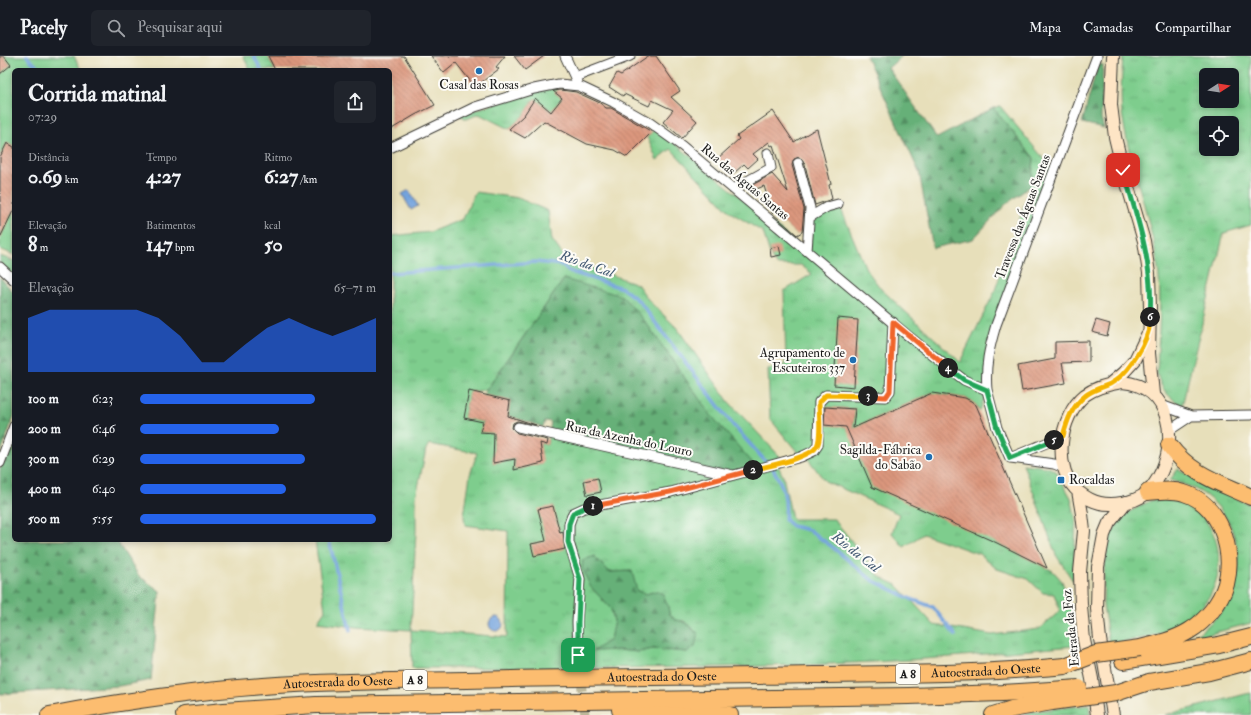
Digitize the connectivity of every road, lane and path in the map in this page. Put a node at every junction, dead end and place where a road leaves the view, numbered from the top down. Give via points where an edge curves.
1 (565, 56) edge
2 (630, 56) edge
3 (1097, 56) edge
4 (1113, 56) edge
5 (575, 77) junction
6 (579, 86) junction
7 (392, 147) edge
8 (768, 153) dead end
9 (798, 163) dead end
10 (733, 189) junction
11 (838, 204) dead end
12 (810, 216) junction
13 (807, 251) junction
14 (0, 267) edge
15 (12, 278) edge
16 (893, 322) junction
17 (1149, 332) junction
18 (1111, 383) junction
19 (987, 390) junction
20 (1153, 394) junction
21 (1161, 405) junction
22 (1251, 415) edge
23 (1191, 416) junction
24 (518, 428) dead end
25 (12, 431) edge
26 (1063, 436) junction
27 (1170, 437) junction
28 (1010, 458) junction
29 (0, 463) edge
30 (1064, 468) junction
31 (735, 475) junction
32 (1078, 491) junction
33 (1148, 492) junction
34 (1251, 497) edge
35 (1126, 502) junction
36 (1251, 637) edge
37 (578, 655) tunnel mouth
38 (1251, 661) edge
39 (1066, 666) junction
40 (1051, 696) junction
41 (543, 701) junction
42 (49, 715) edge
43 (184, 715) edge
44 (730, 715) edge
45 (993, 715) edge
46 (1097, 715) edge
47 (1113, 715) edge

1 - 5 street
2 - 5 street
3 - 19 street, Travessa das Águas Santas via 996,325 988,356
4 - 17 main road via 1112,122 1118,155 1147,256 1150,290
5 - 6 street
6 - 7 street, Rua das Águas Santas via 559,84 534,88 475,107
6 - 10 street, Rua das Águas Santas via 650,123
8 - 10 street via 771,168
9 - 12 street
10 - 13 street, Rua das Águas Santas
11 - 12 street
12 - 13 street
13 - 16 street, Rua das Águas Santas
14 - 15 street
16 - 19 street, Rua das Águas Santas via 964,380
16 - 31 street via 890,391 886,397 826,395 819,402 818,445 814,451
17 - 18 main road via 1134,360
17 - 20 main road via 1149,366
18 - 20 main road via 1132,383
18 - 26 main road via 1084,396 1070,414
19 - 28 street via 997,428
20 - 21 main road
21 - 23 street
21 - 27 main road
22 - 23 street
23 - 27 street
24 - 31 street, Rua da Azenha do Louro
25 - 29 street
26 - 28 street
26 - 30 main road via 1061,447
27 - 33 main road via 1167,458
27 - 34 highway via 1183,461 1194,470
28 - 30 street via 1054,464
30 - 32 main road via 1071,484
31 - 37 street via 670,492 584,508 573,513 569,524 568,542 580,579
32 - 35 main road via 1089,500 1101,504
32 - 46 main road, Estrada da Foz via 1084,531 1080,606
33 - 35 main road
33 - 39 highway, bridge via 1185,493 1207,507 1215,517 1226,540 1229,555 1226,584 1220,597 1200,623 1176,638 1160,644 1096,654
35 - 47 main road via 1106,529 1098,567 1097,609 1100,639
36 - 39 highway, Autoestrada do Oeste / A 8 via 1123,661
38 - 40 highway, Autoestrada do Oeste / A 8, bridge via 1209,672
39 - 42 highway, Autoestrada do Oeste / A 8 via 890,674 319,683 178,694
40 - 41 highway, Autoestrada do Oeste / A 8
40 - 45 highway
41 - 43 highway, Autoestrada do Oeste / A 8 via 316,705
41 - 44 highway via 590,709

